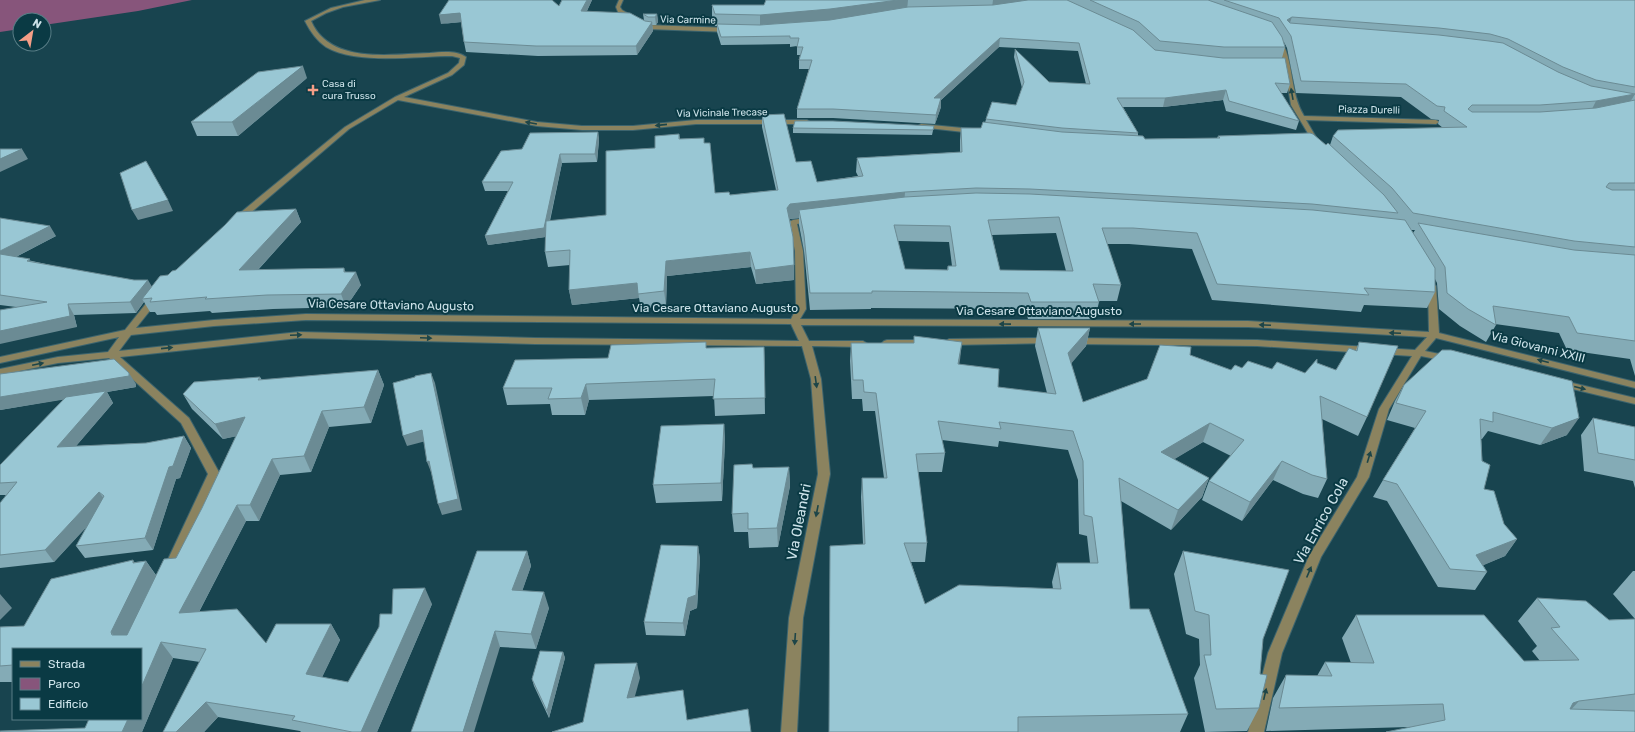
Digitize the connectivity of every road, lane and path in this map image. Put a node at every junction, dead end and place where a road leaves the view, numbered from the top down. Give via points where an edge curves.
1 (378, 0) edge
2 (621, 0) edge
3 (737, 30) edge
4 (1276, 36) edge
5 (1279, 63) edge
6 (1287, 63) junction
7 (397, 98) junction
8 (1302, 118) junction
9 (817, 122) edge
10 (1436, 122) edge
11 (915, 126) edge
12 (980, 131) edge
13 (1326, 153) edge
14 (820, 218) edge
15 (232, 223) edge
16 (1428, 278) edge
17 (158, 295) edge
18 (794, 321) junction
19 (129, 332) junction
20 (1434, 335) junction
21 (806, 344) junction
22 (1418, 353) junction
23 (111, 354) junction
24 (0, 360) edge
25 (1458, 360) edge
26 (0, 372) edge
27 (1550, 380) edge
28 (1635, 385) edge
29 (1635, 401) edge
30 (165, 579) edge
31 (789, 732) edge
32 (1256, 732) edge

1 - 7 street via 339,6 308,21 322,42 348,53 452,54 463,57 462,64 450,74
2 - 3 street, Via Carmine via 618,7 620,11 647,27
4 - 6 street
5 - 6 street
8 -> 6 street via 1294,105
9 -> 7 street, Via Vicinale Trecase via 696,122 633,128 582,128 537,124
7 - 15 street via 347,128
8 - 10 street, Piazza Durelli
8 - 13 street via 1310,142
11 - 12 street
14 - 18 street via 792,222 799,251 801,309
16 - 20 street via 1432,284
17 - 19 street
18 - 19 street, Via Cesare Ottaviano Augusto via 306,317
20 -> 18 street, Via Cesare Ottaviano Augusto via 1248,324
18 - 21 street, Via Oleandri
19 - 23 street
19 - 24 street, Via Cesare Ottaviano Augusto
20 - 22 street, Via Enrico Cola
28 -> 20 street, Via Giovanni XXIII
21 - 22 street via 1028,341 1257,343
23 -> 21 street via 299,335
21 -> 31 street, Via Oleandri via 816,379 824,474 796,618
22 - 25 street
32 -> 22 street, Via Enrico Cola via 1275,653 1315,556 1363,477 1384,409
26 -> 23 street via 58,360
23 - 30 street via 186,420 214,474
27 -> 29 street

